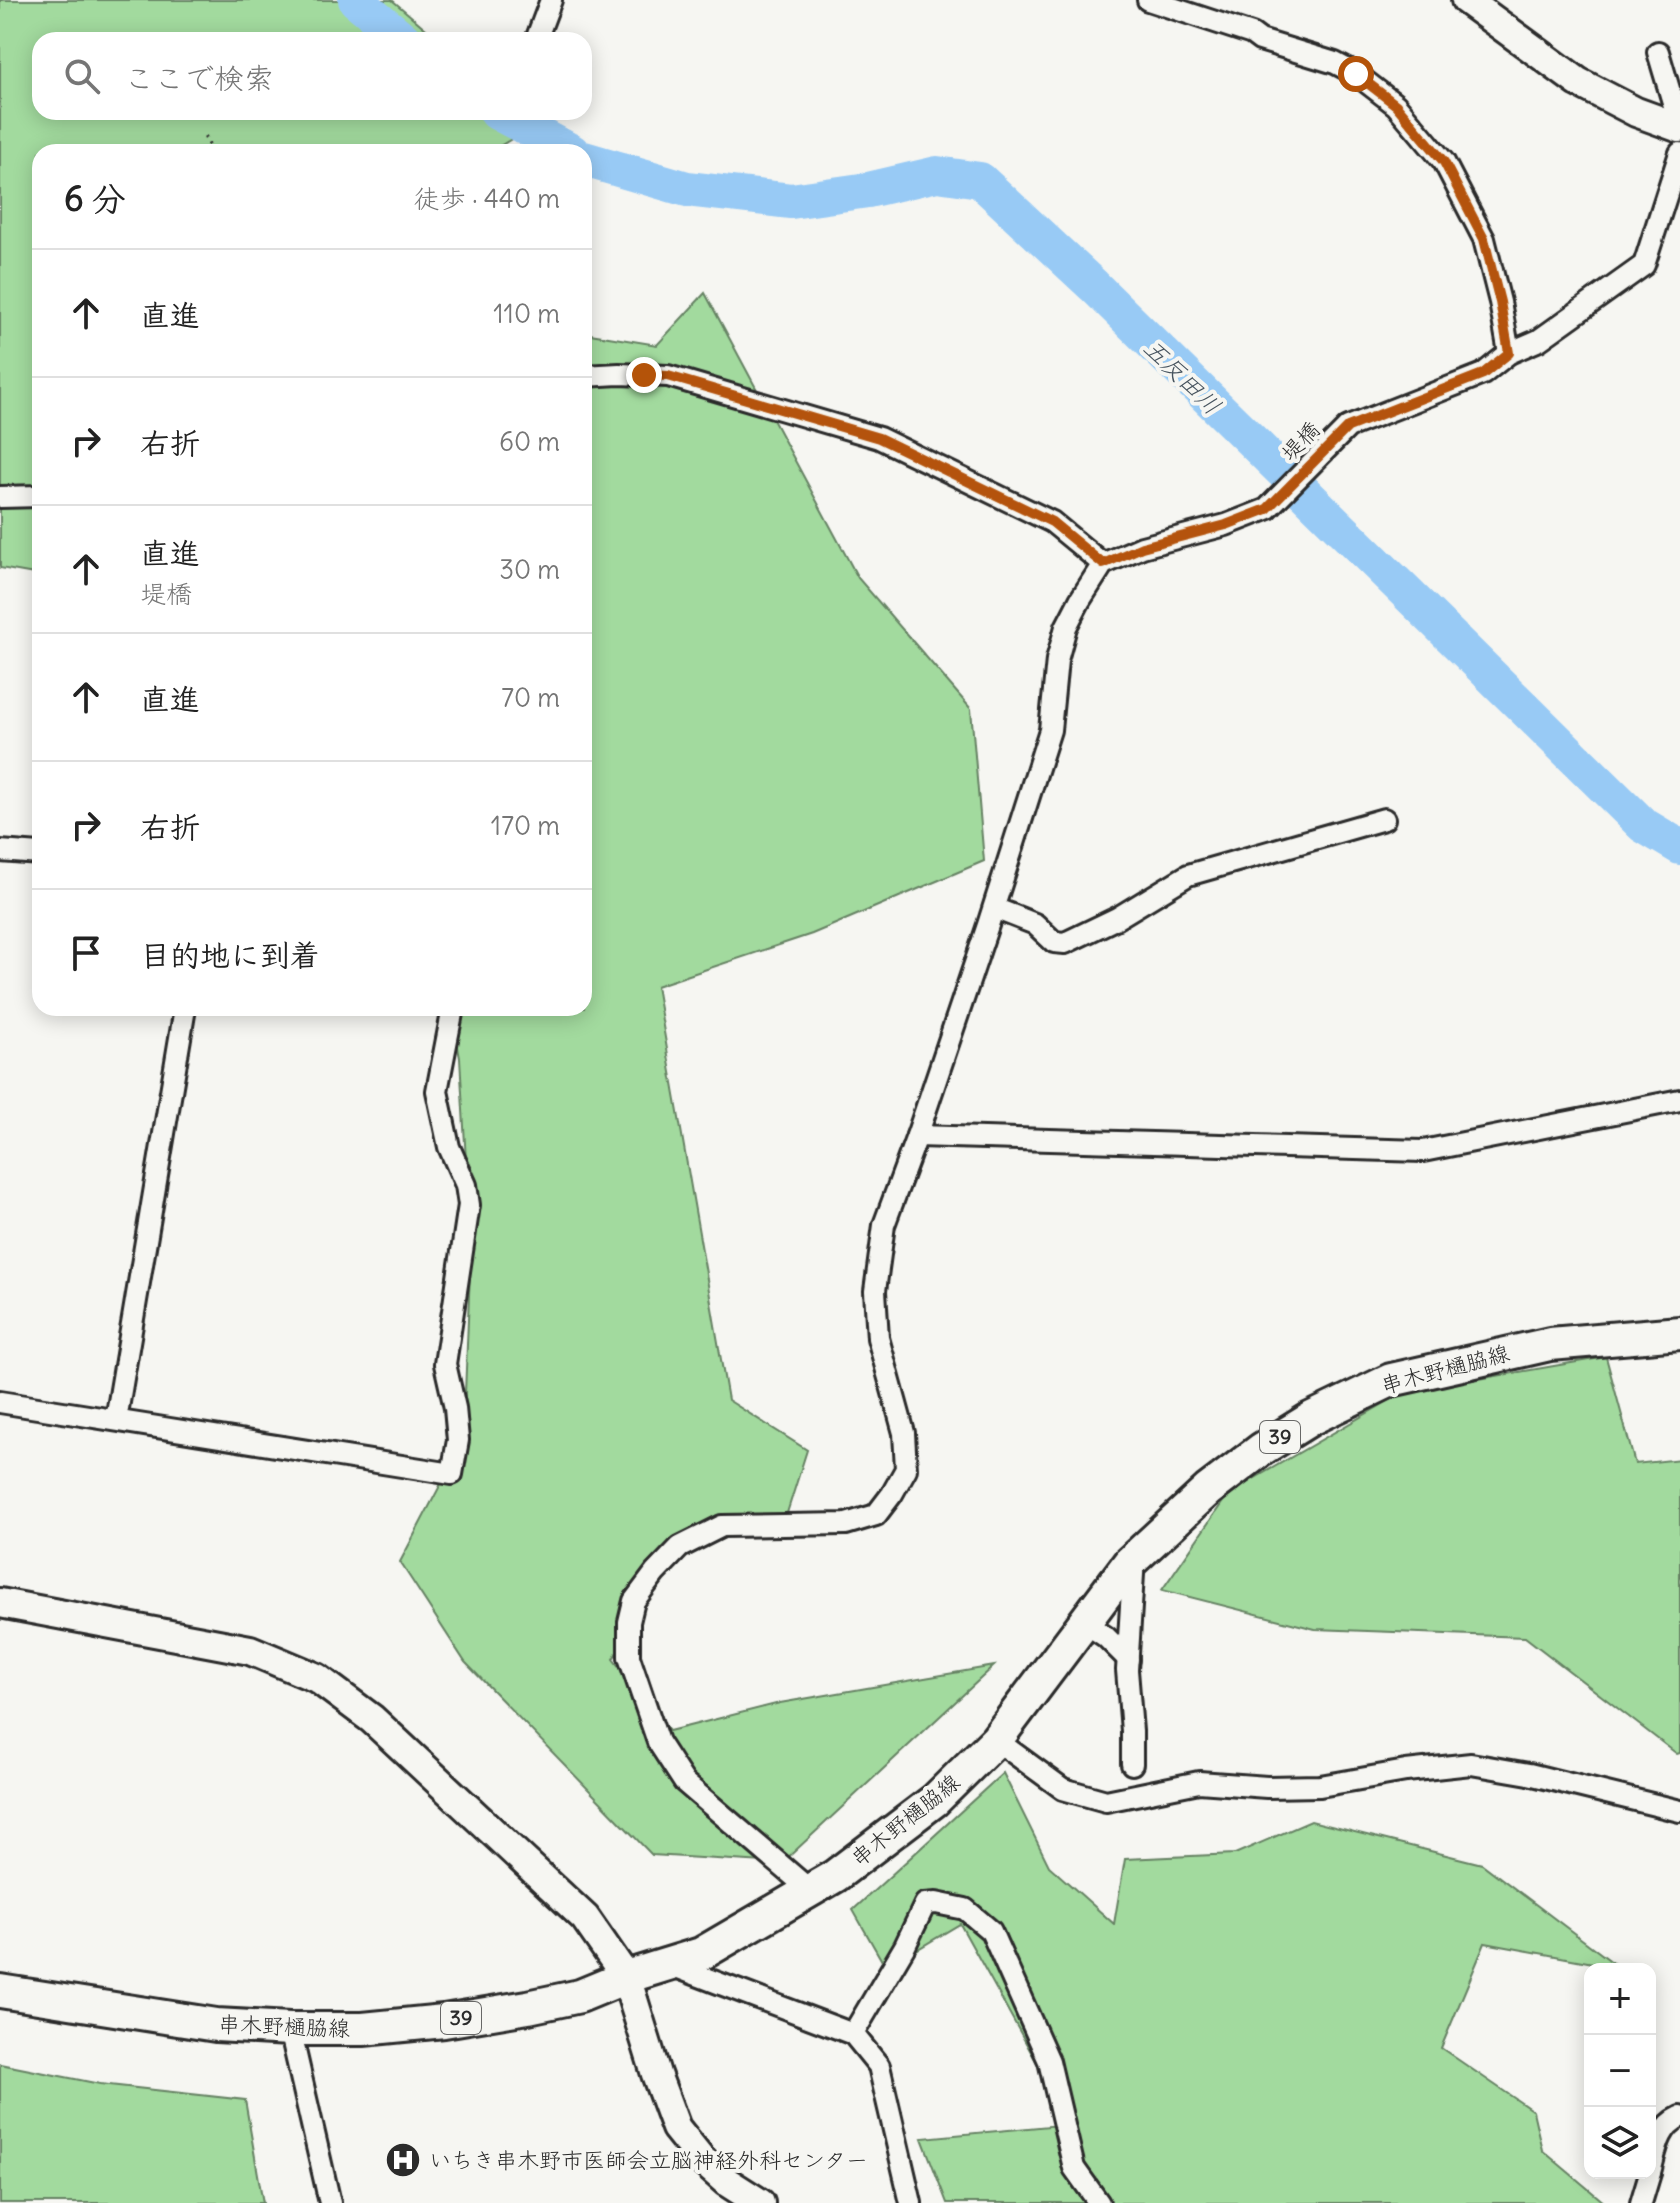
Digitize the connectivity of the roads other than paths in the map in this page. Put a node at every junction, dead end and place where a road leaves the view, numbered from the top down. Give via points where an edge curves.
1 (551, 0) edge
2 (1148, 0) edge
3 (1466, 0) edge
4 (539, 32) edge
5 (1658, 52) dead end
6 (1680, 127) edge
7 (1680, 153) edge
8 (1509, 353) junction
9 (592, 376) edge
10 (32, 496) edge
11 (0, 497) edge
12 (1103, 564) junction
13 (1384, 819) dead end
14 (0, 851) edge
15 (32, 853) edge
16 (994, 908) junction
17 (184, 1016) edge
18 (451, 1016) edge
19 (1680, 1100) edge
20 (917, 1136) junction
21 (1680, 1333) edge
22 (0, 1402) edge
23 (116, 1420) junction
24 (1134, 1558) junction
25 (0, 1603) edge
26 (1085, 1623) junction
27 (1128, 1659) junction
28 (996, 1740) junction
29 (1132, 1764) dead end
30 (1680, 1811) edge
31 (811, 1891) junction
32 (668, 1964) junction
33 (626, 1977) junction
34 (0, 1991) edge
35 (290, 2029) junction
36 (853, 2034) junction
37 (1680, 2117) edge
38 (1656, 2152) edge
39 (1648, 2179) edge
40 (330, 2203) edge
41 (760, 2203) edge
42 (911, 2203) edge
43 (1099, 2203) edge
44 (1641, 2203) edge

1 - 4 street
2 - 8 street via 1335,63 1396,105 1444,162 1484,239
3 - 6 street via 1578,82 1636,112
5 - 6 street
7 - 8 street via 1644,265 1539,340
8 - 12 street, 堤橋 via 1483,374 1348,427 1267,509
9 - 12 street via 668,376 879,438 1052,522
10 - 11 street
12 - 16 street via 1066,627 1050,730
13 - 16 street via 1188,875 1065,943
14 - 15 street
16 - 20 street
17 - 23 street
18 - 23 street via 437,1091 469,1205 445,1364 458,1440 452,1474
19 - 20 street via 1423,1151
20 - 31 street via 884,1225 875,1291 878,1338 904,1433 906,1469 892,1494 876,1515 846,1524 722,1526 680,1547 634,1601 629,1622 629,1657 658,1742 684,1782
21 - 24 main road, 串木野樋脇線 / 39 via 1550,1344 1391,1380 1262,1449
22 - 23 street
24 - 26 main road, 串木野樋脇線 / 39
24 - 27 street
25 - 33 street via 250,1650 317,1678 372,1719 585,1918
26 - 27 street
26 - 28 main road, 串木野樋脇線 / 39
27 - 29 street
28 - 30 street via 1063,1789 1106,1801 1199,1782 1320,1786 1471,1764
28 - 31 main road, 串木野樋脇線 / 39 via 935,1800
31 - 32 main road, 串木野樋脇線 / 39 via 701,1954
32 - 33 main road, 串木野樋脇線 / 39
32 - 36 street
33 - 35 main road, 串木野樋脇線 / 39 via 580,1996 444,2021
33 - 41 street via 676,2128 701,2159
34 - 35 main road, 串木野樋脇線 / 39 via 216,2025
35 - 40 street
36 - 42 street via 879,2066
36 - 43 street via 925,1904 965,1909 991,1931 1049,2061 1074,2168
37 - 38 street via 1661,2134
39 - 44 street

